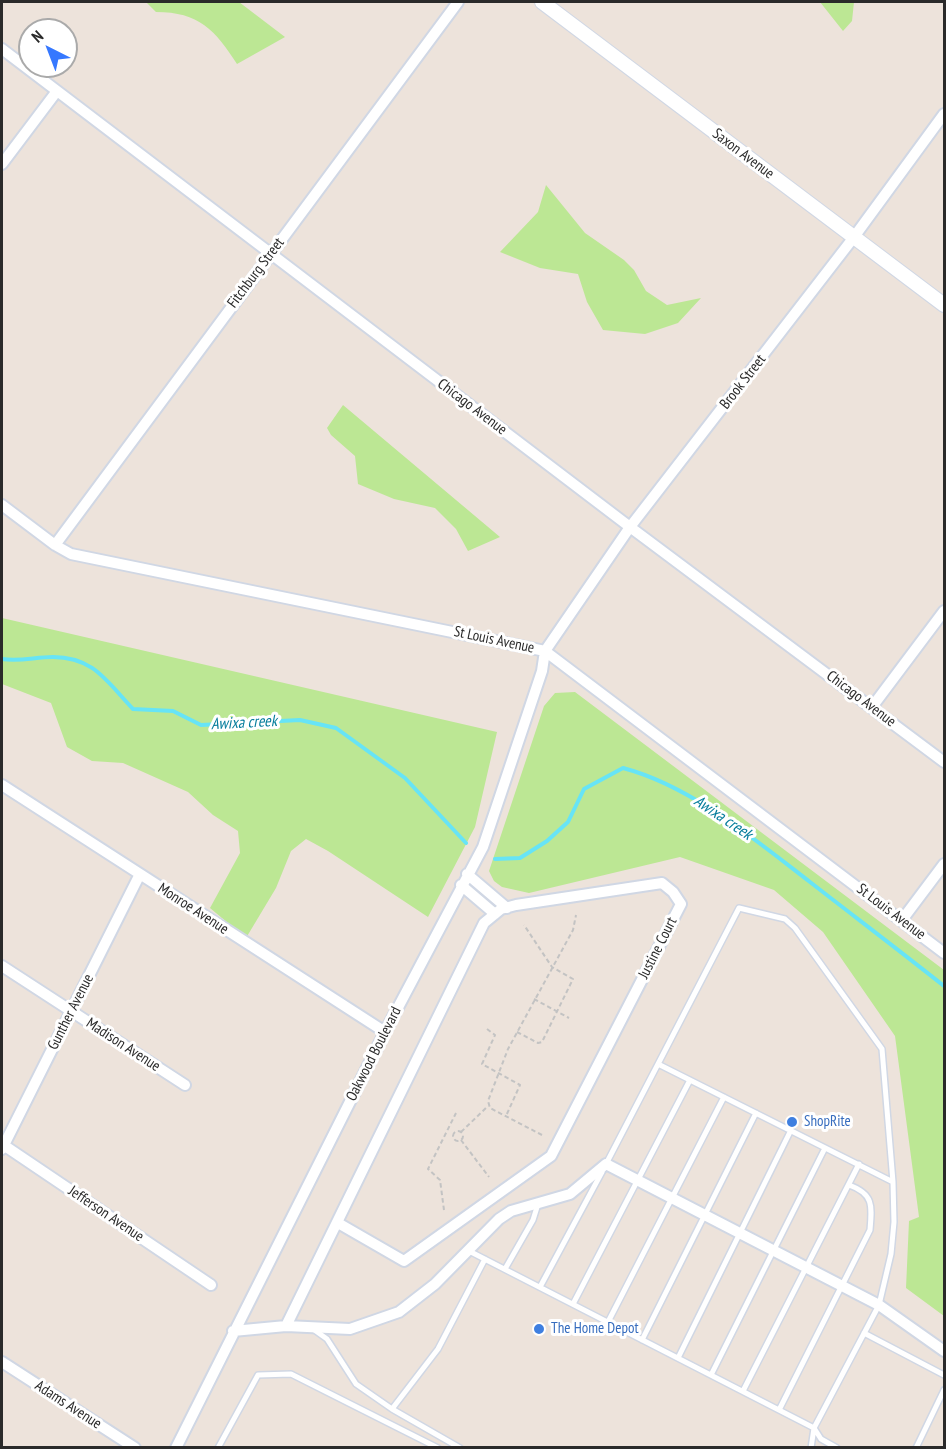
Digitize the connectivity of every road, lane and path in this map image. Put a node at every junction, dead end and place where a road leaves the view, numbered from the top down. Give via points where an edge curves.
1 (458, 2) edge
2 (542, 2) edge
3 (2, 49) edge
4 (57, 91) junction
5 (945, 114) edge
6 (2, 164) edge
7 (854, 237) junction
8 (270, 253) junction
9 (945, 305) edge
10 (2, 505) edge
11 (630, 527) junction
12 (55, 545) junction
13 (945, 611) edge
14 (545, 651) junction
15 (872, 707) junction
16 (945, 762) edge
17 (2, 785) edge
18 (945, 864) edge
19 (140, 874) junction
20 (467, 874) junction
21 (461, 885) junction
22 (507, 908) junction
23 (495, 914) junction
24 (576, 915) dead end
25 (902, 920) junction
26 (524, 925) dead end
27 (945, 953) edge
28 (2, 966) edge
29 (552, 967) junction
30 (534, 999) junction
31 (71, 1011) junction
32 (557, 1011) junction
33 (569, 1018) dead end
34 (487, 1029) dead end
35 (385, 1032) junction
36 (517, 1032) junction
37 (658, 1064) junction
38 (499, 1073) junction
39 (690, 1080) junction
40 (184, 1085) dead end
41 (724, 1097) junction
42 (488, 1106) junction
43 (456, 1113) dead end
44 (756, 1113) junction
45 (506, 1116) junction
46 (447, 1130) junction
47 (791, 1130) junction
48 (461, 1132) junction
49 (453, 1133) junction
50 (542, 1135) dead end
51 (461, 1140) junction
52 (2, 1146) edge
53 (825, 1148) junction
54 (606, 1164) junction
55 (859, 1164) junction
56 (489, 1177) dead end
57 (638, 1180) junction
58 (893, 1182) junction
59 (849, 1185) junction
60 (673, 1198) junction
61 (538, 1203) junction
62 (444, 1210) dead end
63 (705, 1215) junction
64 (338, 1223) junction
65 (740, 1233) junction
66 (772, 1250) junction
67 (470, 1251) junction
68 (485, 1259) junction
69 (808, 1268) junction
70 (505, 1269) junction
71 (211, 1285) dead end
72 (841, 1285) junction
73 (540, 1287) junction
74 (573, 1304) junction
75 (879, 1305) junction
76 (608, 1322) junction
77 (286, 1326) junction
78 (312, 1328) junction
79 (233, 1331) junction
80 (864, 1333) junction
81 (642, 1340) junction
82 (945, 1351) edge
83 (678, 1358) junction
84 (2, 1362) edge
85 (711, 1375) junction
86 (945, 1375) edge
87 (945, 1390) edge
88 (743, 1391) junction
89 (392, 1409) junction
90 (779, 1410) junction
91 (814, 1428) junction
92 (135, 1448) edge
93 (176, 1448) edge
94 (218, 1448) edge
95 (438, 1448) edge
96 (460, 1448) edge
97 (811, 1448) edge
98 (837, 1448) edge
99 (916, 1448) edge

1 - 8 street, Fitchburg Street
2 - 7 street, Saxon Avenue
3 - 4 street, Chicago Avenue
4 - 6 street
4 - 8 street, Chicago Avenue
5 - 7 street, Brook Street
7 - 9 street, Saxon Avenue
7 - 11 street, Brook Street
8 - 11 street, Chicago Avenue
8 - 12 street, Fitchburg Street
10 - 12 street, St Louis Avenue
11 - 14 street, Brook Street
11 - 15 street, Chicago Avenue
12 - 14 street, St Louis Avenue via 71,554
13 - 15 street
14 - 20 street, Oakwood Boulevard via 542,671 483,847
14 - 25 street, St Louis Avenue
15 - 16 street, Chicago Avenue
17 - 19 street, Monroe Avenue
18 - 25 street
19 - 31 street, Gunther Avenue
19 - 35 street, Monroe Avenue
20 - 21 street, Oakwood Boulevard
20 - 22 street
21 - 23 street
21 - 35 street, Oakwood Boulevard
22 - 23 street, Justine Court
22 - 64 street, Justine Court via 662,883 681,904 551,1156 404,1261
23 - 64 street, Justine Court via 484,923
24 - 29 path via 573,930
25 - 27 street, St Louis Avenue
26 - 29 path
28 - 31 street, Madison Avenue
29 - 30 path
29 - 32 path via 573,979
30 - 32 path
30 - 36 path
31 - 40 street, Madison Avenue
31 - 52 street, Gunther Avenue
32 - 33 path
32 - 36 path via 540,1044
34 - 38 path via 495,1035 482,1064
35 - 79 street, Oakwood Boulevard
36 - 38 path
37 - 39 lane
37 - 54 lane
37 - 58 lane via 739,908 785,919 882,1049
38 - 42 path
38 - 45 path via 520,1085
39 - 41 lane
39 - 57 lane
41 - 44 lane
41 - 60 lane
42 - 45 path
42 - 48 path
43 - 46 path
44 - 47 lane
44 - 63 lane
45 - 50 path
46 - 49 path
46 - 62 path via 428,1169 440,1180
47 - 53 lane
47 - 65 lane
48 - 49 path
48 - 51 path
49 - 51 path via 455,1140
51 - 56 path
52 - 71 street, Jefferson Avenue
53 - 55 lane
53 - 66 lane
54 - 57 street
54 - 61 street via 570,1194
54 - 73 lane
55 - 58 lane
55 - 59 lane
57 - 60 street
57 - 74 lane
58 - 75 lane via 891,1254
59 - 69 lane
59 - 72 lane via 869,1197 872,1212 870,1230
60 - 63 street
60 - 76 lane
61 - 67 street via 499,1219
61 - 70 lane via 533,1220
63 - 65 street
63 - 81 lane
64 - 77 street, Justine Court
65 - 66 street
65 - 83 lane
66 - 69 street
66 - 85 lane
67 - 68 lane
67 - 78 street via 399,1312 350,1329
68 - 70 lane
68 - 89 lane via 438,1349
69 - 72 street
69 - 88 lane
70 - 73 lane
72 - 75 street
72 - 90 lane
73 - 74 lane
74 - 76 lane
75 - 80 lane
75 - 82 street
76 - 81 lane
77 - 78 street
77 - 79 street
78 - 89 lane via 327,1339 356,1384
79 - 93 street, Oakwood Boulevard
80 - 86 lane
80 - 91 lane
81 - 83 lane
83 - 85 lane
84 - 92 street, Adams Avenue
85 - 88 lane
87 - 99 lane
88 - 90 lane
89 - 96 lane
90 - 91 lane
91 - 97 lane
91 - 98 lane via 821,1439
94 - 95 lane via 258,1376 291,1374

